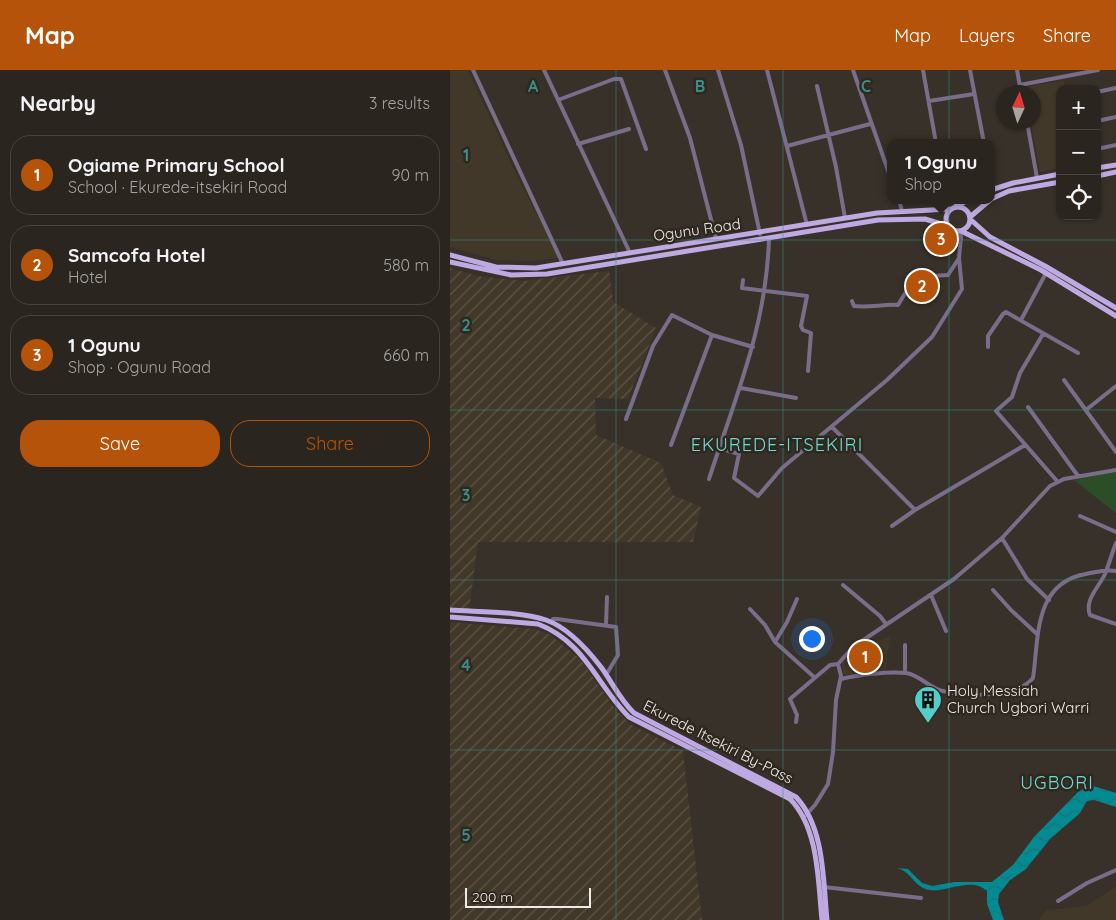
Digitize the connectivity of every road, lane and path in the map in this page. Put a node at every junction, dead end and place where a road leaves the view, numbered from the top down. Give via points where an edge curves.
1 (473, 70) edge
2 (544, 70) edge
3 (665, 70) edge
4 (718, 70) edge
5 (767, 70) edge
6 (852, 70) edge
7 (923, 70) edge
8 (970, 70) edge
9 (1017, 70) edge
10 (1098, 70) edge
11 (1020, 85) joint
12 (816, 86) dead end
13 (1116, 88) edge
14 (1101, 91) edge
15 (974, 94) junction
16 (558, 100) junction
17 (929, 101) junction
18 (1116, 116) edge
19 (1101, 120) edge
20 (870, 124) junction
21 (628, 129) dead end
22 (1028, 130) edge
23 (828, 136) junction
24 (935, 139) edge
25 (983, 139) edge
26 (578, 144) junction
27 (1116, 145) edge
28 (787, 146) junction
29 (1101, 149) edge
30 (646, 150) dead end
31 (887, 165) edge
32 (1116, 165) edge
33 (1101, 167) edge
34 (1116, 172) edge
35 (1056, 175) edge
36 (1101, 175) edge
37 (1037, 178) junction
38 (1056, 183) edge
39 (995, 189) edge
40 (995, 198) edge
41 (899, 204) edge
42 (960, 204) edge
43 (986, 204) edge
44 (956, 206) junction
45 (950, 209) junction
46 (902, 211) junction
47 (845, 218) junction
48 (970, 218) junction
49 (807, 225) junction
50 (948, 226) junction
51 (788, 228) junction
52 (960, 231) junction
53 (760, 234) junction
54 (790, 235) junction
55 (716, 239) junction
56 (769, 239) junction
57 (630, 253) junction
58 (450, 255) edge
59 (959, 258) junction
60 (450, 262) edge
61 (563, 264) junction
62 (1046, 273) junction
63 (743, 280) dead end
64 (765, 291) junction
65 (852, 301) dead end
66 (1116, 308) edge
67 (1116, 316) edge
68 (1021, 320) junction
69 (1043, 334) junction
70 (712, 336) junction
71 (988, 347) dead end
72 (753, 348) junction
73 (1078, 353) dead end
74 (808, 371) dead end
75 (1064, 380) dead end
76 (1116, 386) edge
77 (741, 388) junction
78 (796, 398) dead end
79 (1028, 408) dead end
80 (1086, 410) junction
81 (626, 419) dead end
82 (832, 427) junction
83 (671, 445) dead end
84 (1025, 445) junction
85 (719, 448) junction
86 (1116, 452) edge
87 (1116, 470) edge
88 (1078, 476) junction
89 (709, 479) dead end
90 (1057, 482) junction
91 (915, 510) junction
92 (1080, 516) dead end
93 (892, 526) dead end
94 (1116, 532) edge
95 (1002, 538) junction
96 (1116, 543) edge
97 (1107, 569) junction
98 (1116, 571) edge
99 (842, 585) dead end
100 (993, 590) dead end
101 (931, 595) junction
102 (607, 597) dead end
103 (797, 599) dead end
104 (1049, 600) junction
105 (750, 609) dead end
106 (450, 610) edge
107 (450, 617) edge
108 (552, 622) junction
109 (606, 624) junction
110 (886, 624) junction
111 (1116, 624) edge
112 (946, 632) dead end
113 (1037, 634) junction
114 (775, 642) junction
115 (906, 645) dead end
116 (838, 664) junction
117 (905, 673) junction
118 (606, 675) junction
119 (814, 677) junction
120 (841, 679) junction
121 (796, 722) dead end
122 (806, 815) junction
123 (1116, 870) edge
124 (824, 887) junction
125 (921, 898) dead end
126 (1058, 901) dead end
127 (822, 920) edge
128 (827, 920) edge

1 - 61 street
2 - 16 street
3 - 55 street via 690,138
4 - 53 street via 741,145
5 - 28 street
6 - 20 street
7 - 17 street
8 - 15 street
9 - 11 street
10 - 11 street
12 - 23 street
13 - 14 street
15 - 17 street
15 - 25 street
16 - 26 street
16 - 30 street via 621,79
17 - 24 street
18 - 19 street
20 - 23 street
20 - 31 street
21 - 26 street
22 - 37 street
23 - 28 street
23 - 47 street
26 - 57 street
27 - 29 street
28 - 49 street
32 - 33 main road
34 - 36 main road
35 - 37 main road
37 - 39 main road
38 - 40 main road via 1010,191
41 - 46 street
42 - 44 main road
43 - 48 main road
44 - 45 main road
44 - 48 main road via 965,209
45 - 46 main road, Ogunu Road
45 - 50 main road via 946,215
46 - 47 main road, Ogunu Road
47 - 49 main road, Ogunu Road
48 - 52 main road via 968,226
48 - 66 main road via 990,237
49 - 51 main road, Ogunu Road
50 - 52 main road
50 - 54 main road, Ogunu Road via 925,219 895,219
51 - 53 main road, Ogunu Road
51 - 54 main road
52 - 59 street
52 - 62 main road
53 - 55 main road, Ogunu Road
54 - 56 main road, Ogunu Road
55 - 57 main road, Ogunu Road
56 - 60 main road, Ogunu Road via 694,248 547,274 511,275
56 - 64 street
57 - 61 main road, Ogunu Road
58 - 61 main road, Ogunu Road via 510,268
59 - 65 street via 948,275 915,277 898,305 860,307 854,306
59 - 82 street via 962,289 932,337
62 - 67 main road
62 - 68 street
63 - 64 street via 742,288
64 - 72 street
64 - 74 street via 807,296 801,326 811,333
68 - 69 street
68 - 71 street via 1004,312 988,336
69 - 73 street
69 - 84 street via 1020,373 1012,397 996,410
70 - 72 street
70 - 81 street via 676,316 670,317 654,346
70 - 83 street
72 - 77 street
75 - 80 street
76 - 80 street
77 - 78 street
77 - 85 street
79 - 88 street
80 - 86 street
82 - 85 street via 782,468 758,496 734,478 739,454
82 - 91 street
84 - 90 street
84 - 91 street
85 - 89 street
87 - 88 street
88 - 90 street
90 - 95 street
91 - 93 street
92 - 94 street
95 - 101 street
95 - 104 street via 1027,579
96 - 97 street
97 - 98 street
97 - 104 street via 1065,581
97 - 111 street via 1091,597 1089,613
99 - 110 street
100 - 113 street
101 - 110 street
101 - 112 street
102 - 109 street
103 - 114 street
104 - 113 street via 1040,617
105 - 114 street via 765,624
106 - 108 main road, Ekurede Itsekiri By-Pass via 531,617
107 - 122 main road, Ekurede Itsekiri By-Pass via 538,624 558,633 587,661 629,717 790,799
108 - 109 street via 557,619
108 - 118 main road, Ekurede Itsekiri By-Pass via 574,638
109 - 118 street via 616,627 618,655
110 - 116 street via 853,647
113 - 117 street via 1032,680 999,694 948,692
114 - 119 street
115 - 117 street
116 - 119 street
116 - 120 street
117 - 120 street
118 - 122 main road, Ekurede Itsekiri By-Pass via 634,714 796,797
119 - 121 street via 790,698 797,715
120 - 122 street via 828,784
122 - 124 main road, Ekurede Itsekiri By-Pass via 818,844
122 - 127 main road, Ekurede Itsekiri By-Pass
123 - 126 street
124 - 125 street
124 - 128 main road, Ekurede Itsekiri By-Pass

